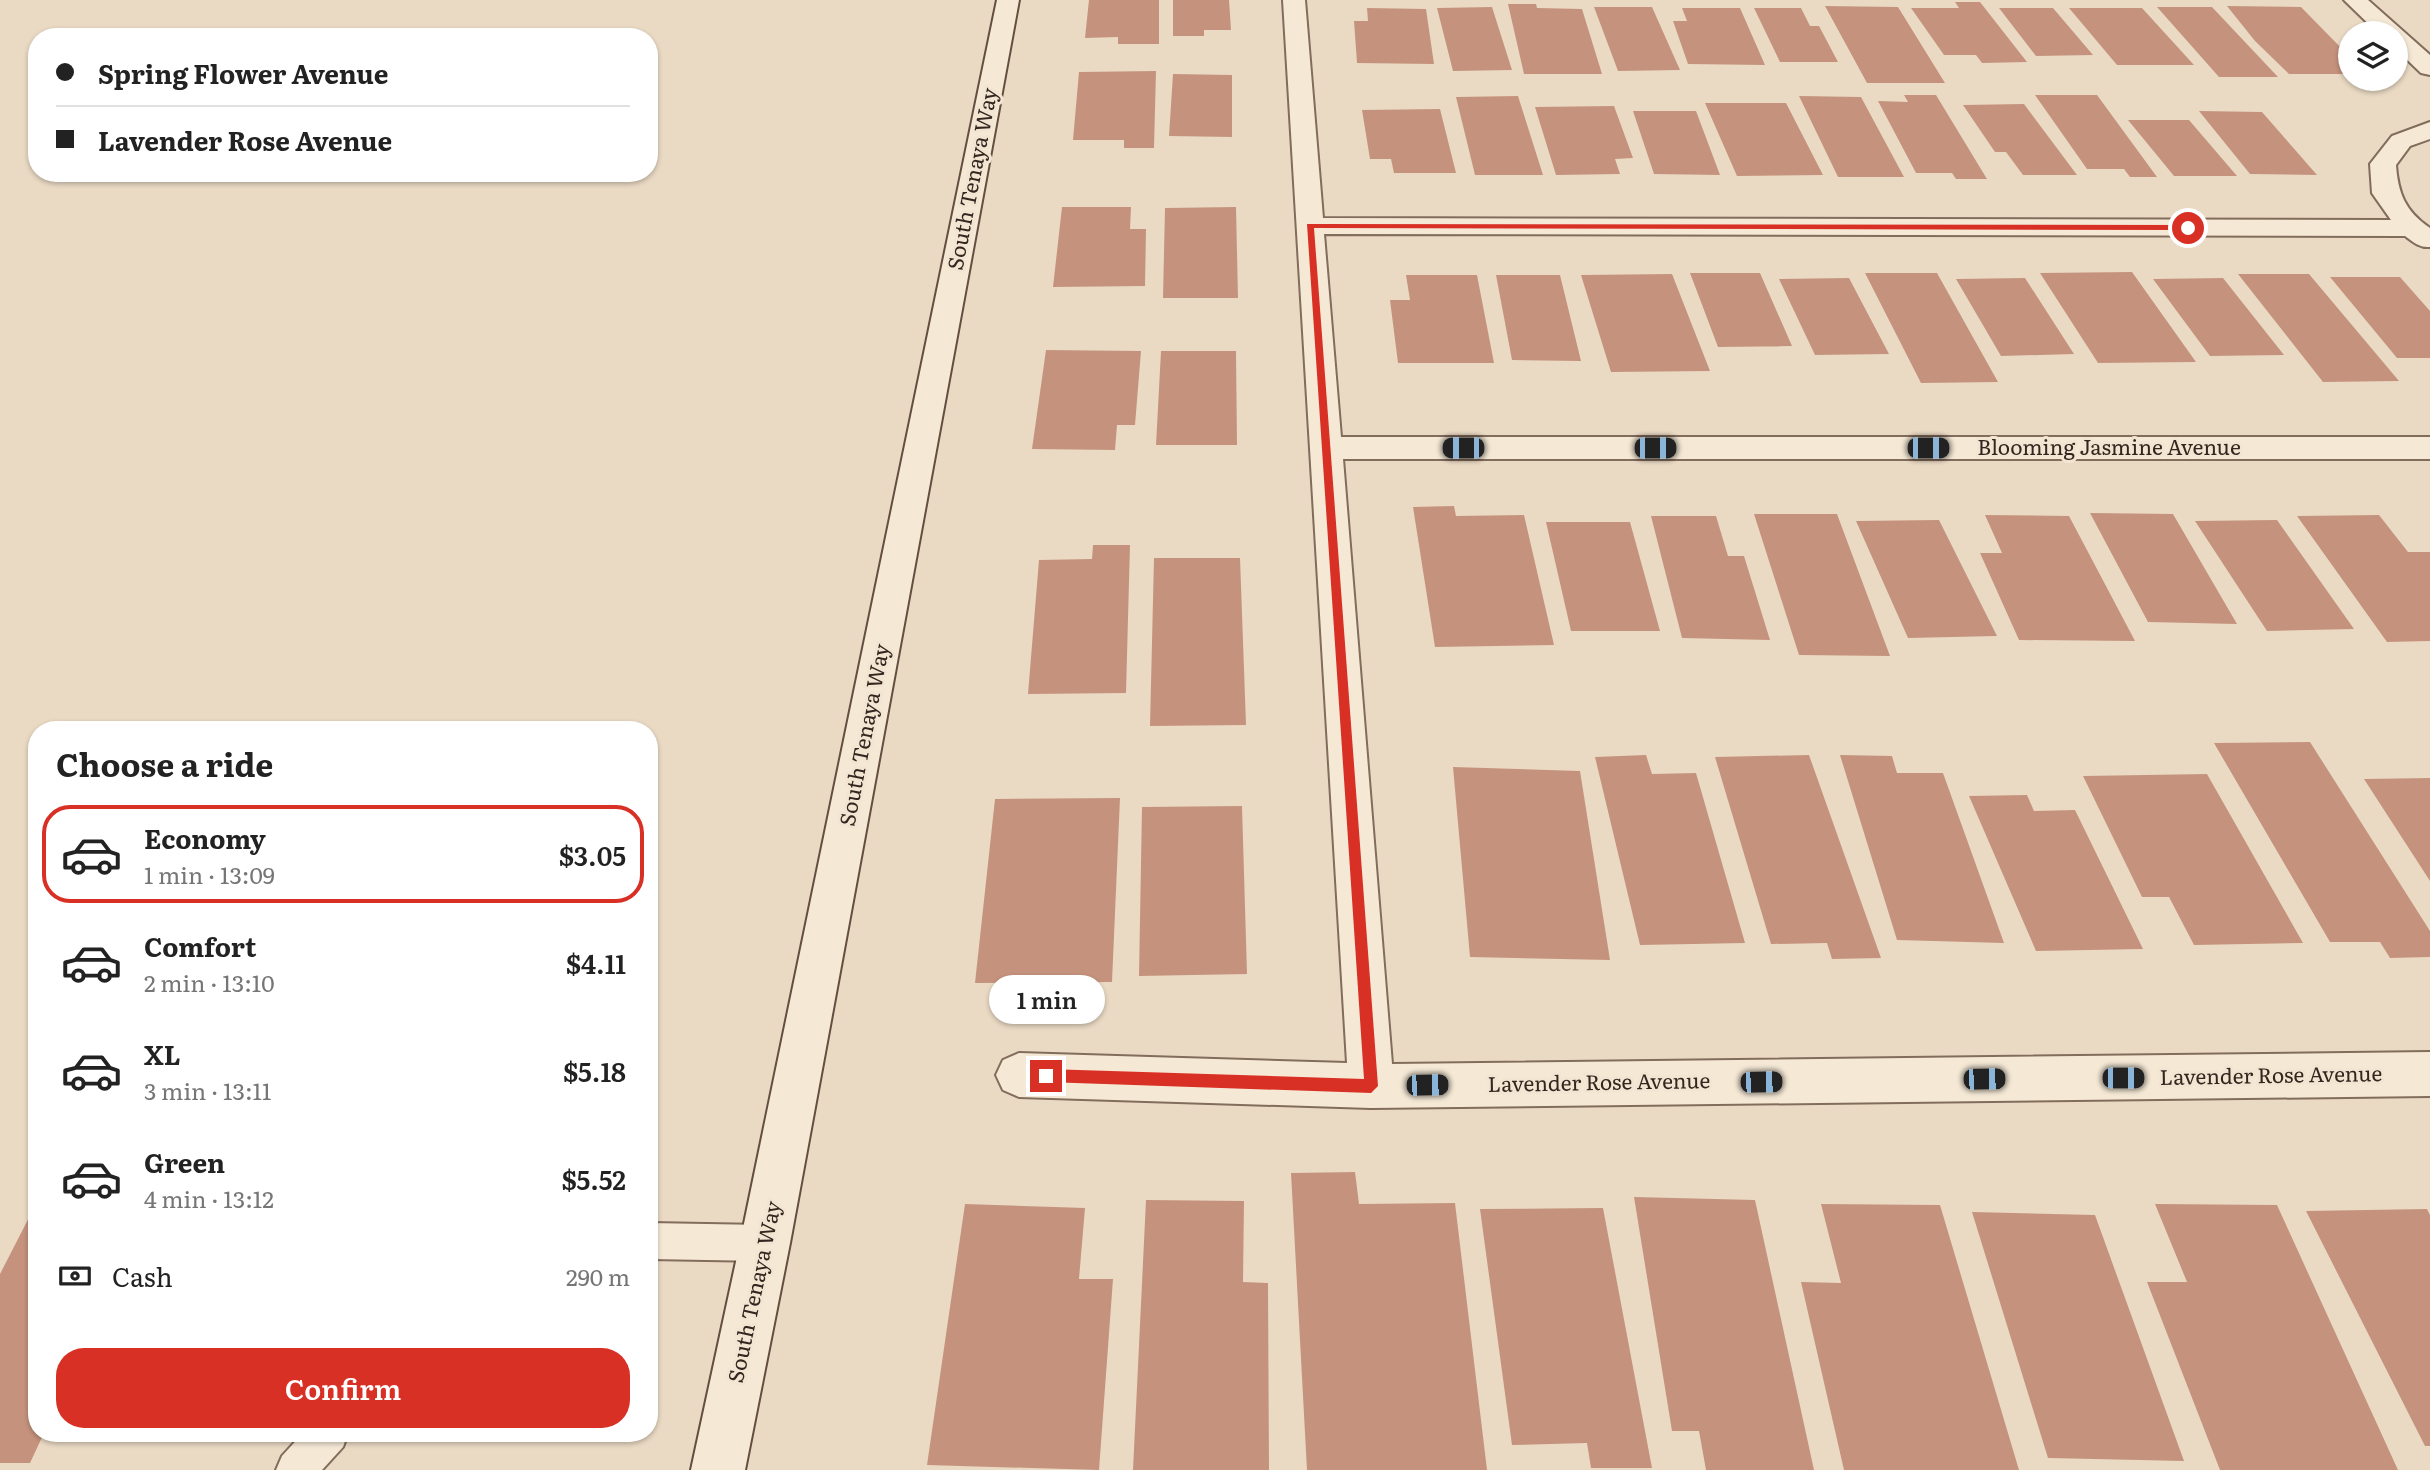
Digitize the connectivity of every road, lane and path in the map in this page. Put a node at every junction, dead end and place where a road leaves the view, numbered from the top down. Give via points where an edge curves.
1 (1008, 0) edge
2 (1294, 0) edge
3 (2355, 0) edge
4 (2378, 21) edge
5 (2408, 48) edge
6 (2430, 68) edge
7 (2430, 130) edge
8 (1310, 226) junction
9 (2421, 235) edge
10 (1326, 448) junction
11 (2427, 452) edge
12 (2430, 1074) edge
13 (1019, 1075) dead end
14 (1371, 1086) junction
15 (658, 1241) edge
16 (765, 1243) junction
17 (321, 1442) edge
18 (296, 1470) edge
19 (718, 1470) edge

1 - 16 street, South Tenaya Way
2 - 8 street
3 - 4 street
5 - 6 street
7 - 9 street via 2401,141 2383,164 2385,193
8 - 9 street
8 - 10 street
10 - 11 street, Blooming Jasmine Avenue
10 - 14 street
12 - 14 street, Lavender Rose Avenue
13 - 14 street, Lavender Rose Avenue
15 - 16 lane
16 - 19 street, South Tenaya Way
17 - 18 lane

